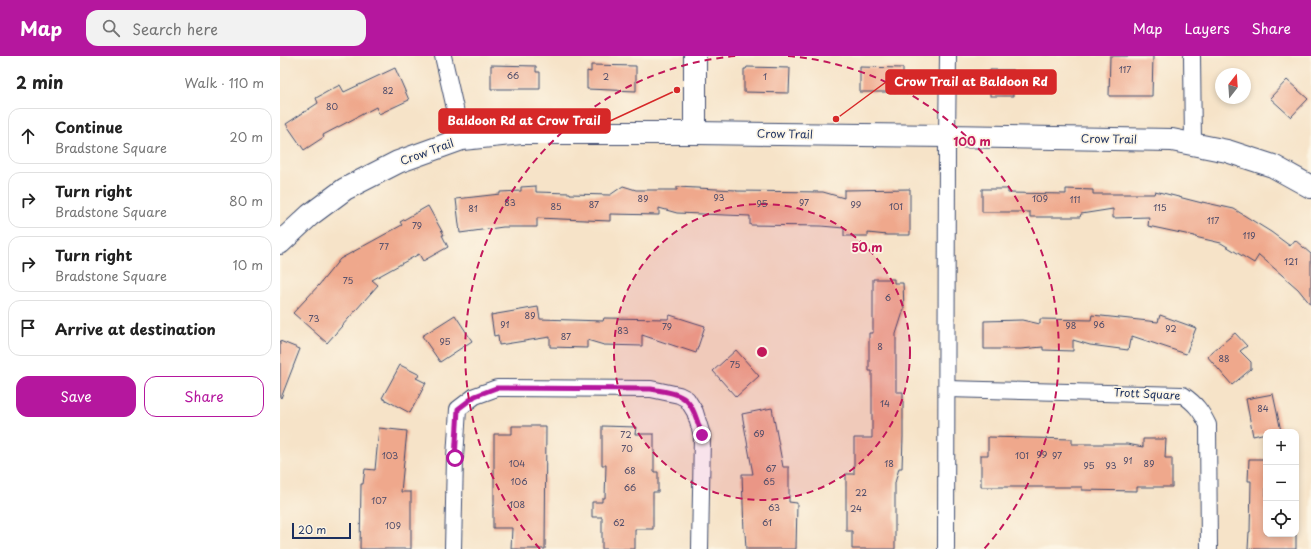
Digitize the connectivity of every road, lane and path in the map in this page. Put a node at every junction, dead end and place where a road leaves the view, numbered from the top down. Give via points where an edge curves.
1 (443, 56) edge
2 (695, 56) edge
3 (948, 56) edge
4 (1192, 56) edge
5 (695, 133) junction
6 (947, 136) junction
7 (462, 139) junction
8 (1193, 144) junction
9 (1311, 187) edge
10 (280, 243) edge
11 (947, 389) junction
12 (453, 549) edge
13 (700, 549) edge
14 (946, 549) edge
15 (1209, 549) edge

1 - 7 street
2 - 5 street
3 - 6 street
4 - 8 street
5 - 6 street, Crow Trail
5 - 7 street, Crow Trail via 521,134
6 - 8 street, Crow Trail via 1172,140
6 - 11 street
7 - 10 street, Crow Trail via 398,162 345,188
8 - 9 street, Crow Trail via 1228,151 1273,166
11 - 14 street
11 - 15 street, Trott Square via 1183,395 1202,412 1208,425
12 - 13 street via 458,409 475,396 496,388 651,389 687,399 702,435

